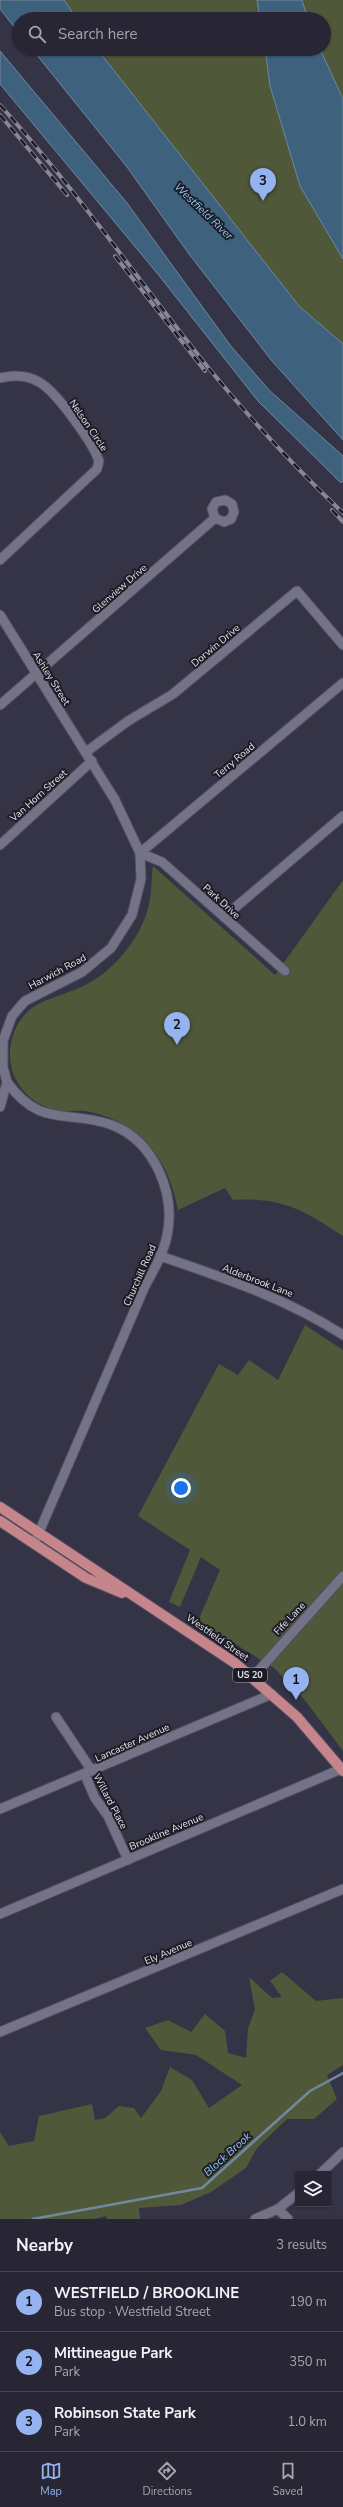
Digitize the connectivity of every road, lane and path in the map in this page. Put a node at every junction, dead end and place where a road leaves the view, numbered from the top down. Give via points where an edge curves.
1 (0, 378) edge
2 (215, 518) dead end
3 (0, 560) edge
4 (0, 615) edge
5 (343, 645) edge
6 (37, 674) junction
7 (343, 683) edge
8 (0, 705) edge
9 (86, 752) junction
10 (92, 761) junction
11 (343, 816) edge
12 (0, 845) edge
13 (140, 853) junction
14 (224, 917) junction
15 (285, 971) dead end
16 (7, 1082) junction
17 (0, 1107) edge
18 (160, 1256) junction
19 (343, 1335) edge
20 (0, 1507) edge
21 (0, 1521) edge
22 (39, 1532) junction
23 (34, 1544) junction
24 (343, 1576) edge
25 (138, 1600) junction
26 (253, 1677) junction
27 (272, 1694) junction
28 (56, 1717) dead end
29 (342, 1770) edge
30 (88, 1773) junction
31 (0, 1809) edge
32 (128, 1860) junction
33 (343, 1889) edge
34 (0, 1914) edge
35 (0, 2032) edge
36 (343, 2152) edge
37 (323, 2171) edge
38 (295, 2195) edge
39 (278, 2208) junction
40 (255, 2219) edge
41 (288, 2219) edge

1 - 3 street, Nelson Circle via 25,377 47,387 84,434 99,461 96,469
2 - 6 street, Glenview Drive
4 - 6 street, Ashley Street
5 - 9 street, Dorwin Drive via 297,591 173,694 128,721
6 - 8 street, Glenview Drive
6 - 9 street, Ashley Street
7 - 13 street, Terry Road
9 - 10 street, Harwich Road
10 - 12 street, Van Horn Street
10 - 13 street, Harwich Road via 122,813
11 - 14 street
13 - 14 street, Park Drive via 162,862
13 - 16 street, Harwich Road via 140,892 128,923 118,940 90,967 33,996 12,1016 5,1033 3,1049
14 - 15 street, Park Drive
16 - 17 street, Harwich Road
16 - 18 street, Churchill Road via 25,1103 38,1111 67,1119 96,1121 114,1126 136,1141 151,1156 163,1180 168,1209 167,1234
18 - 19 street, Alderbrook Lane via 295,1306
18 - 22 street, Churchill Road
20 - 22 main road, Westfield Street / US 20
21 - 23 main road, Westfield Street / US 20
22 - 23 street, Churchill Road
22 - 25 main road, Westfield Street / US 20
23 - 25 main road, Westfield Street / US 20 via 86,1578
24 - 26 street, Fife Lane
25 - 26 main road, Westfield Street / US 20 via 201,1639
26 - 27 main road, Westfield Street / US 20
27 - 29 main road, Westfield Street / US 20 via 311,1732
27 - 30 street, Lancaster Avenue
28 - 30 street, Willard Place
29 - 32 street, Brookline Avenue
30 - 31 street, Lancaster Avenue
30 - 32 street, Willard Place via 95,1798 108,1816
32 - 34 street, Brookline Avenue
33 - 35 street, Ely Avenue
36 - 37 street
38 - 39 street
39 - 40 street
39 - 41 street

